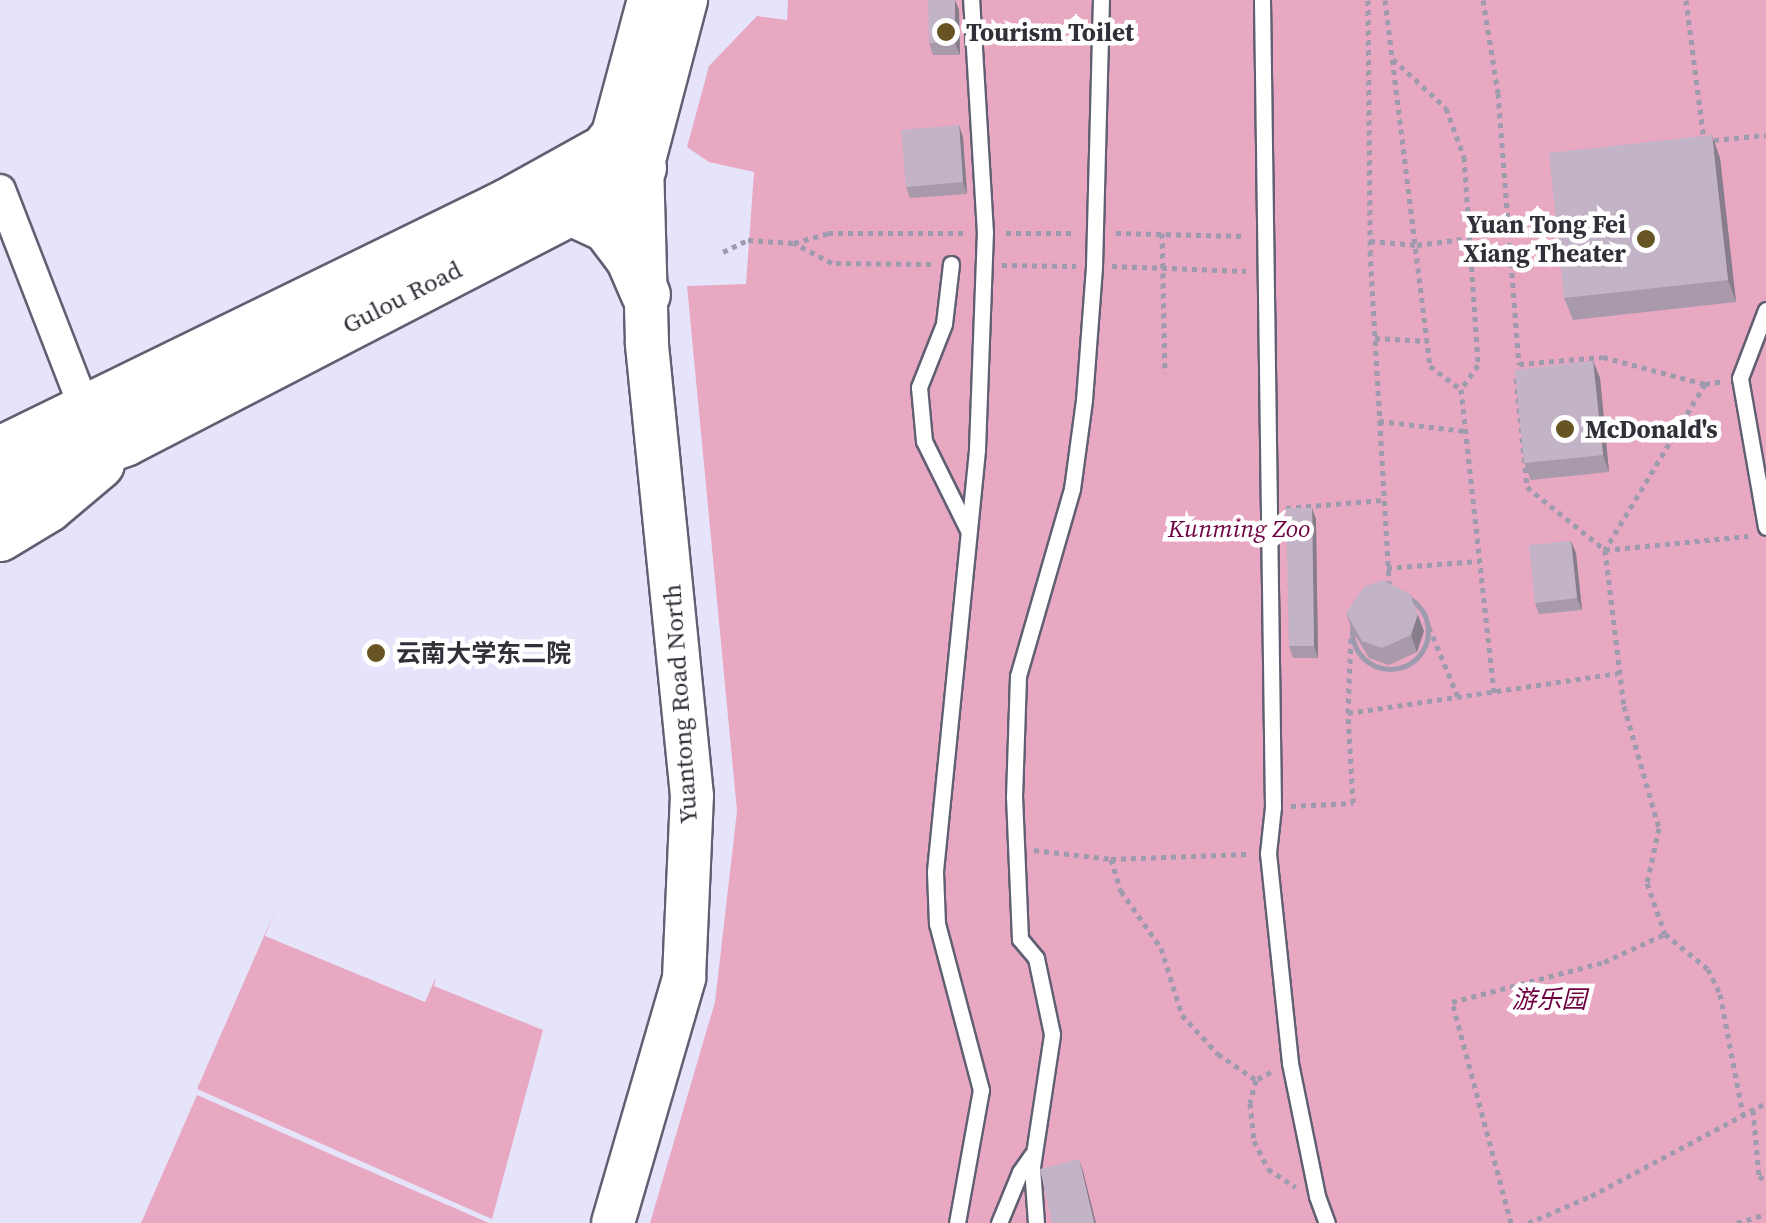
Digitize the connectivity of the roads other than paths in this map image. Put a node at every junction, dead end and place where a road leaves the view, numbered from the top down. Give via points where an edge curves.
1 (971, 0) edge
2 (1102, 0) edge
3 (1262, 0) edge
4 (655, 1) edge
5 (608, 171) junction
6 (0, 190) edge
7 (950, 264) road end
8 (646, 296) junction
9 (1766, 310) edge
10 (85, 409) junction
11 (125, 442) junction
12 (0, 451) edge
13 (0, 488) edge
14 (0, 511) edge
15 (969, 531) junction
16 (1764, 531) edge
17 (0, 537) edge
18 (1034, 1152) junction
19 (612, 1223) edge
20 (957, 1223) edge
21 (999, 1223) edge
22 (1036, 1223) edge
23 (1328, 1223) edge

1 - 15 lane via 985,233
2 - 18 lane via 1094,266 1072,489 1018,676 1020,938 1036,958 1052,1034
3 - 23 lane via 1273,807 1268,853 1290,1063
4 - 5 main road
5 - 8 main road, Yuantong Road North
5 - 8 main road via 607,228
5 - 10 main road, Gulou Road via 550,202 508,203
5 - 11 main road, Gulou Road
6 - 10 street
7 - 15 lane via 944,324 919,388 924,441
8 - 19 main road, Yuantong Road North via 692,796 684,978
9 - 16 lane via 1740,378
10 - 12 main road, Gulou Road
11 - 13 main road, Gulou Road
11 - 14 main road
11 - 17 main road via 48,508
15 - 20 lane via 935,870 937,924 981,1090
18 - 21 lane
18 - 22 lane

